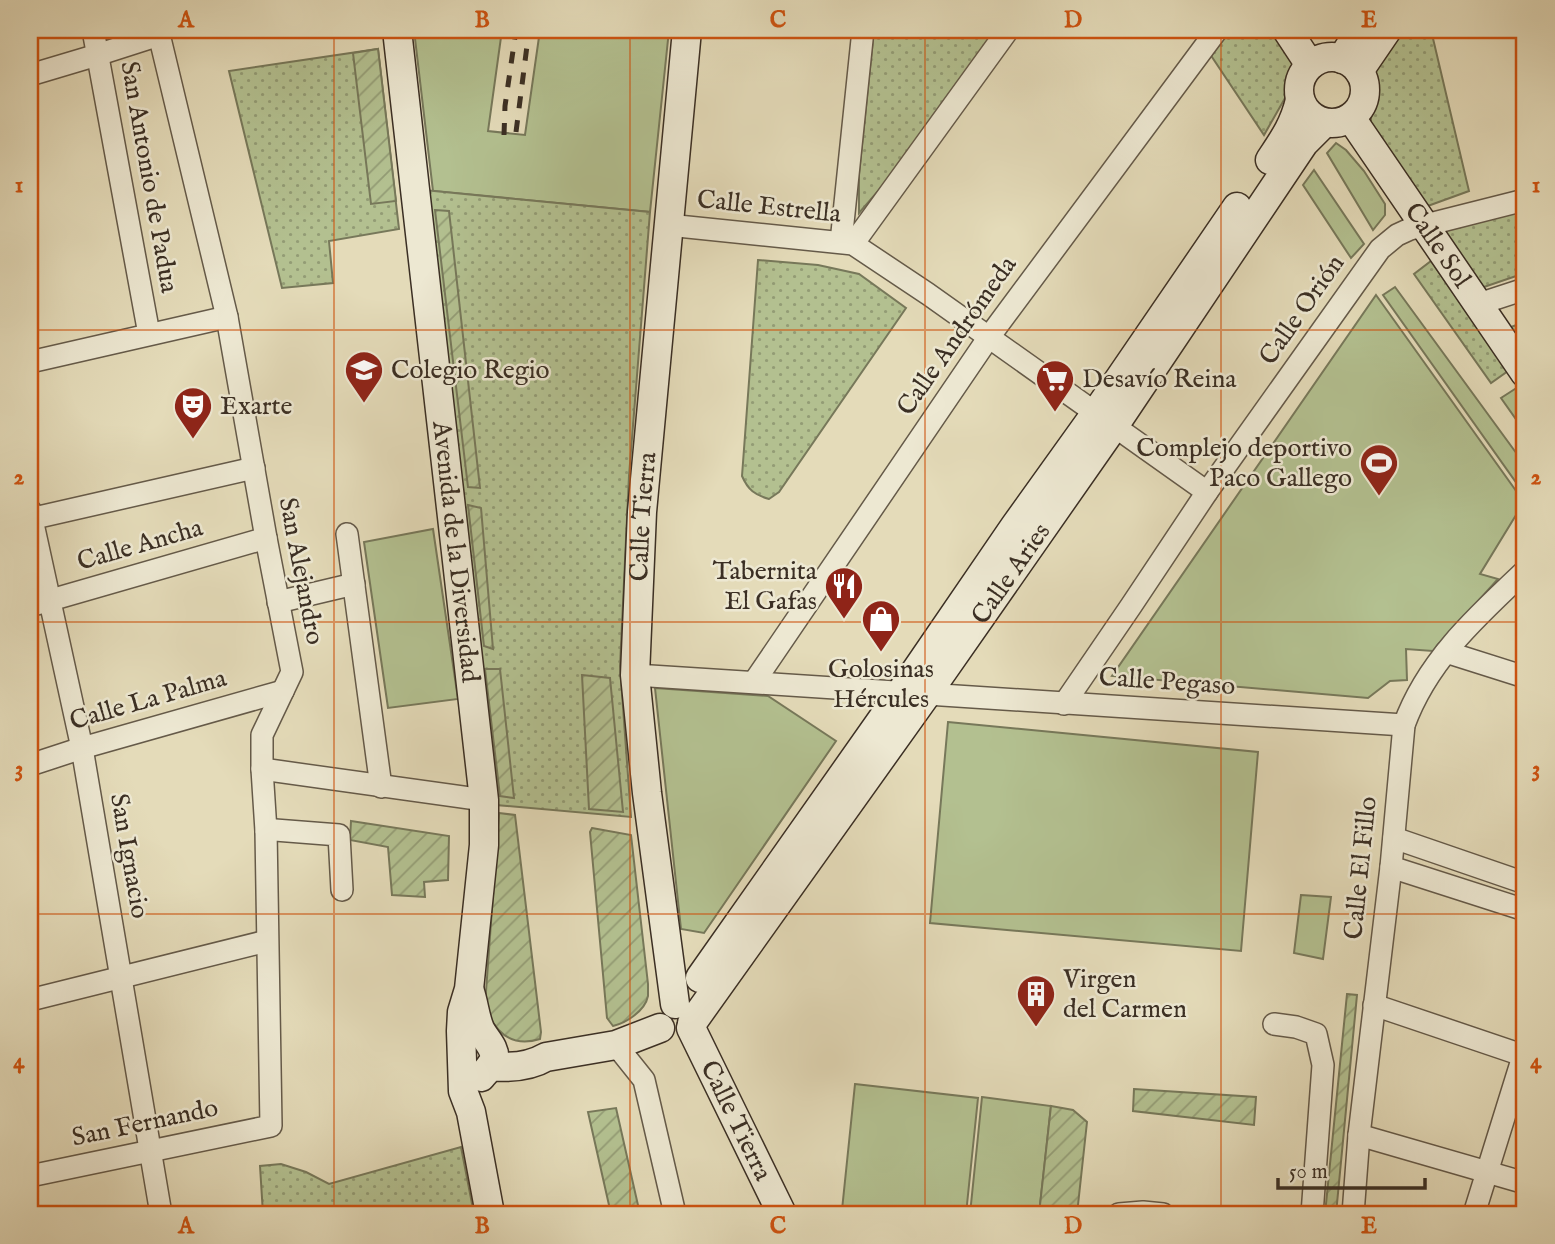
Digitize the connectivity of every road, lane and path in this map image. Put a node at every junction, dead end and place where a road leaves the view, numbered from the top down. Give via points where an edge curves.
1 (93, 30) edge
2 (397, 30) edge
3 (687, 30) edge
4 (863, 30) edge
5 (1008, 30) edge
6 (1217, 30) edge
7 (1287, 30) edge
8 (1360, 30) edge
9 (1387, 30) edge
10 (159, 32) edge
11 (97, 55) junction
12 (1310, 65) junction
13 (1351, 65) junction
14 (30, 75) edge
15 (1300, 100) junction
16 (1338, 120) junction
17 (1525, 200) edge
18 (668, 225) junction
19 (1425, 225) junction
20 (847, 243) junction
21 (1525, 289) edge
22 (1479, 304) junction
23 (227, 317) junction
24 (149, 334) junction
25 (989, 337) junction
26 (30, 362) edge
27 (1525, 373) edge
28 (1105, 420) junction
29 (254, 468) junction
30 (1207, 492) junction
31 (30, 516) edge
32 (347, 534) dead end
33 (265, 538) junction
34 (1525, 571) edge
35 (354, 584) junction
36 (50, 600) junction
37 (278, 602) junction
38 (30, 606) edge
39 (1446, 652) junction
40 (635, 675) junction
41 (1525, 677) edge
42 (754, 682) junction
43 (283, 691) junction
44 (914, 693) junction
45 (1064, 704) junction
46 (1404, 725) junction
47 (82, 748) junction
48 (30, 765) edge
49 (262, 769) junction
50 (381, 786) junction
51 (484, 800) junction
52 (266, 831) junction
53 (1394, 838) junction
54 (1391, 867) junction
55 (1525, 883) edge
56 (342, 890) dead end
57 (1525, 910) edge
58 (728, 939) junction
59 (267, 941) junction
60 (668, 946) junction
61 (122, 978) junction
62 (30, 1000) edge
63 (1374, 1005) junction
64 (685, 1015) junction
65 (1274, 1024) dead end
66 (616, 1045) junction
67 (1525, 1054) edge
68 (480, 1056) junction
69 (271, 1126) joint
70 (1359, 1135) junction
71 (150, 1150) junction
72 (1488, 1171) junction
73 (30, 1175) edge
74 (1525, 1183) edge
75 (161, 1214) edge
76 (490, 1214) edge
77 (675, 1214) edge
78 (782, 1214) edge
79 (1119, 1214) edge
80 (1163, 1214) edge
81 (1312, 1214) edge
82 (1353, 1214) edge
83 (1474, 1214) edge

1 - 11 street, San Antonio de Padua
2 - 51 street, Avenida de la Diversidad
3 - 18 street, Calle Tierra
4 - 20 street
5 - 20 street
6 - 25 street, Calle Andrómeda
7 - 12 street
8 - 13 street
9 - 13 street
10 - 11 street
10 - 23 street, San Alejandro
11 - 14 street
11 - 24 street, San Antonio de Padua
12 - 13 street via 1325,57
12 - 15 street via 1300,81
13 - 16 street via 1364,80 1364,101 1359,110
15 - 16 street via 1309,115
15 - 28 street, Calle Aries via 1289,132
16 - 19 street, Calle Sol
16 - 28 street, Calle Aries via 1304,143
17 - 19 street, Calle Orión
18 - 20 street, Calle Estrella
18 - 40 street, Calle Tierra via 642,512
19 - 22 street, Calle Sol
19 - 30 street, Calle Orión via 1397,235 1380,249
20 - 25 street, Calle Estrella
21 - 22 street
22 - 27 street, Calle Sol
23 - 24 street
23 - 29 street, San Alejandro
24 - 26 street
25 - 28 street, Calle Estrella
25 - 42 street, Calle Andrómeda
28 - 30 street, Calle Estrella
28 - 44 street, Calle Aries via 1014,526
29 - 31 street
29 - 33 street, San Alejandro
30 - 45 street, Calle Orión
31 - 36 street, San Ignacio
32 - 35 street
33 - 36 street, Calle Ancha
33 - 37 street, San Alejandro
34 - 39 street, Calle El Fillo
35 - 37 street
35 - 50 street
36 - 38 street, Calle Ancha
36 - 47 street, San Ignacio
37 - 43 street, San Alejandro via 292,672
39 - 41 street
39 - 46 street, Calle El Fillo
40 - 42 street, Calle Pegaso
40 - 60 street, Calle Tierra
42 - 44 street, Calle Pegaso
43 - 47 street, Calle La Palma
43 - 49 street, San Alejandro via 262,735
44 - 45 street, Calle Pegaso
44 - 58 street, Calle Aries
44 - 64 street, Calle Aries
45 - 46 street, Calle Pegaso
46 - 53 street, Calle El Fillo
47 - 48 street, Calle La Palma
47 - 61 street, San Ignacio
49 - 50 street
49 - 52 street, San Alejandro
50 - 51 street
51 - 68 street, Avenida de la Diversidad via 484,845 469,989 460,1031
52 - 56 street via 339,835
52 - 59 street, San Alejandro
53 - 54 street, Calle El Fillo
53 - 55 street
54 - 57 street
54 - 63 street, Calle El Fillo
58 - 60 street via 703,957
58 - 64 street, Calle Aries
59 - 61 street
59 - 69 street, San Alejandro
60 - 64 street, Calle Tierra
61 - 62 street
61 - 71 street, San Ignacio
63 - 67 street
63 - 70 street, Calle El Fillo
64 - 66 street via 683,1036 673,1038 660,1028
64 - 78 street, Calle Tierra
65 - 81 street via 1316,1034 1323,1065
66 - 68 street via 520,1066 504,1067
66 - 77 street via 644,1080
67 - 72 street
68 - 76 street, Avenida de la Diversidad via 481,1077 471,1112
69 - 71 street, San Fernando
70 - 72 street
70 - 82 street, Calle El Fillo
71 - 73 street, San Fernando
71 - 75 street, San Ignacio
72 - 74 street
72 - 83 street
79 - 80 street

